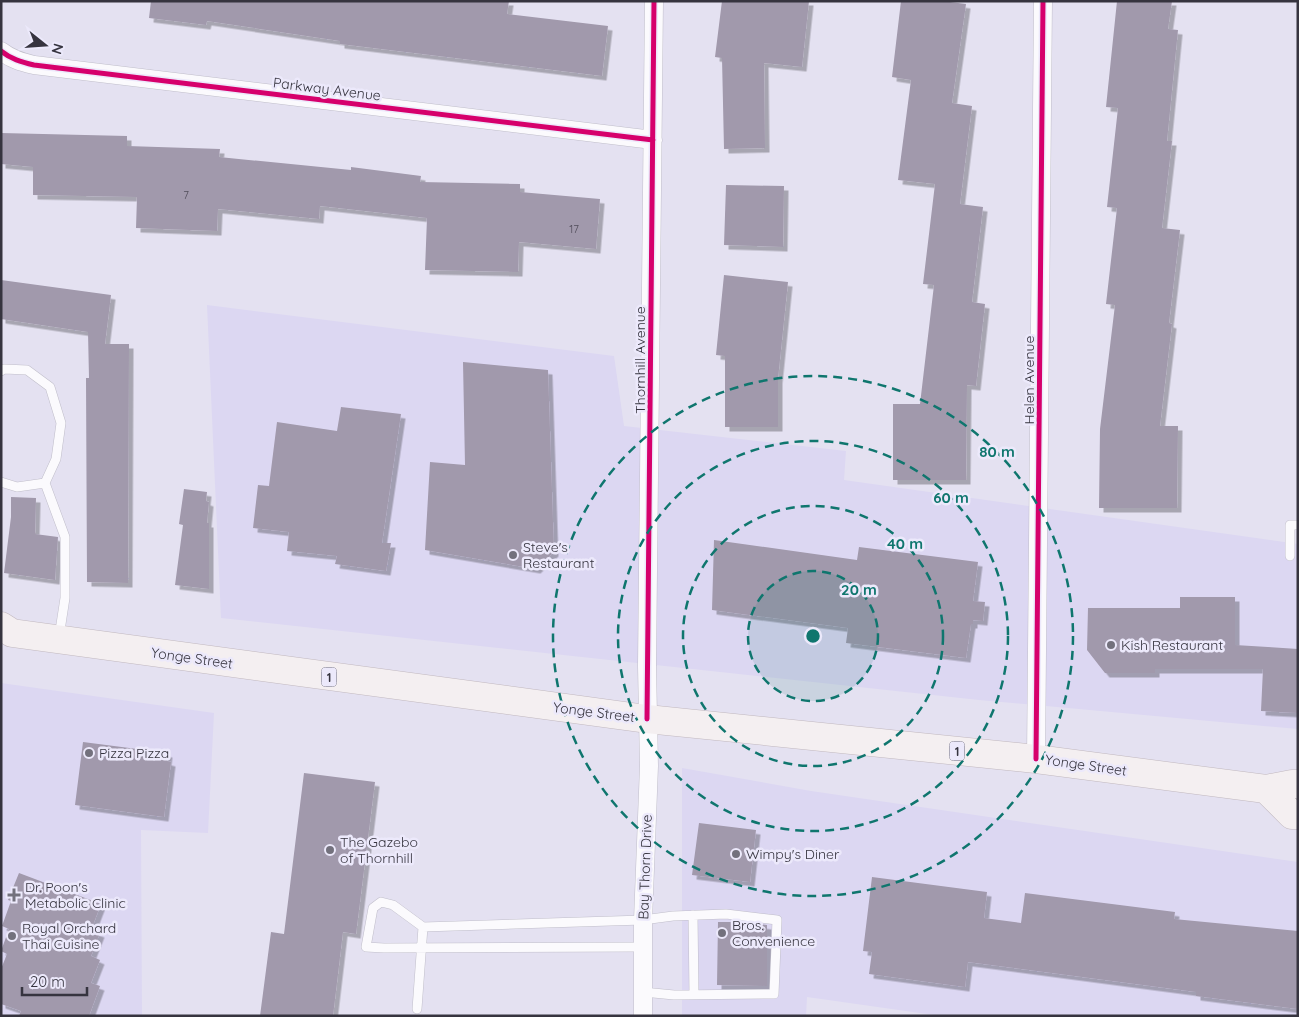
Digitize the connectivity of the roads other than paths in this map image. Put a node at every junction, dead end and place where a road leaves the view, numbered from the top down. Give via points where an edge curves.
1 (654, 1) edge
2 (1043, 1) edge
3 (1, 51) edge
4 (653, 140) junction
5 (1, 372) edge
6 (1, 482) edge
7 (45, 482) junction
8 (1298, 525) edge
9 (1290, 556) dead end
10 (5, 633) edge
11 (59, 640) junction
12 (647, 719) junction
13 (1036, 759) junction
14 (1298, 784) edge
15 (1266, 789) junction
16 (1298, 816) edge
17 (693, 915) junction
18 (643, 920) junction
19 (423, 927) junction
20 (643, 947) junction
21 (421, 948) junction
22 (642, 992) junction
23 (694, 994) junction
24 (417, 1010) dead end
25 (643, 1016) edge

1 - 4 street, Thornhill Avenue
2 - 13 street, Helen Avenue
3 - 4 street, Parkway Avenue via 34,65
4 - 12 street, Thornhill Avenue
5 - 7 lane via 4,369 27,370 50,387 61,423 56,458
6 - 7 lane via 17,487
7 - 11 lane via 65,537 65,598
8 - 9 lane via 1290,525
10 - 11 main road, Yonge Street / 1
11 - 12 main road, Yonge Street / 1
12 - 13 main road, Yonge Street / 1
12 - 18 street, Bay Thorn Drive via 649,766
13 - 15 main road, Yonge Street / 1
14 - 15 main road, Yonge Street / 1
15 - 16 main road via 1292,815
17 - 18 lane
17 - 23 lane
17 - 23 lane via 726,914 777,920 774,994
18 - 19 lane
18 - 20 street, Bay Thorn Drive
19 - 21 lane
19 - 21 lane via 393,905 381,902 373,908 366,947
20 - 21 lane
20 - 22 street, Bay Thorn Drive
21 - 24 lane
22 - 23 lane
22 - 25 street, Bay Thorn Drive

